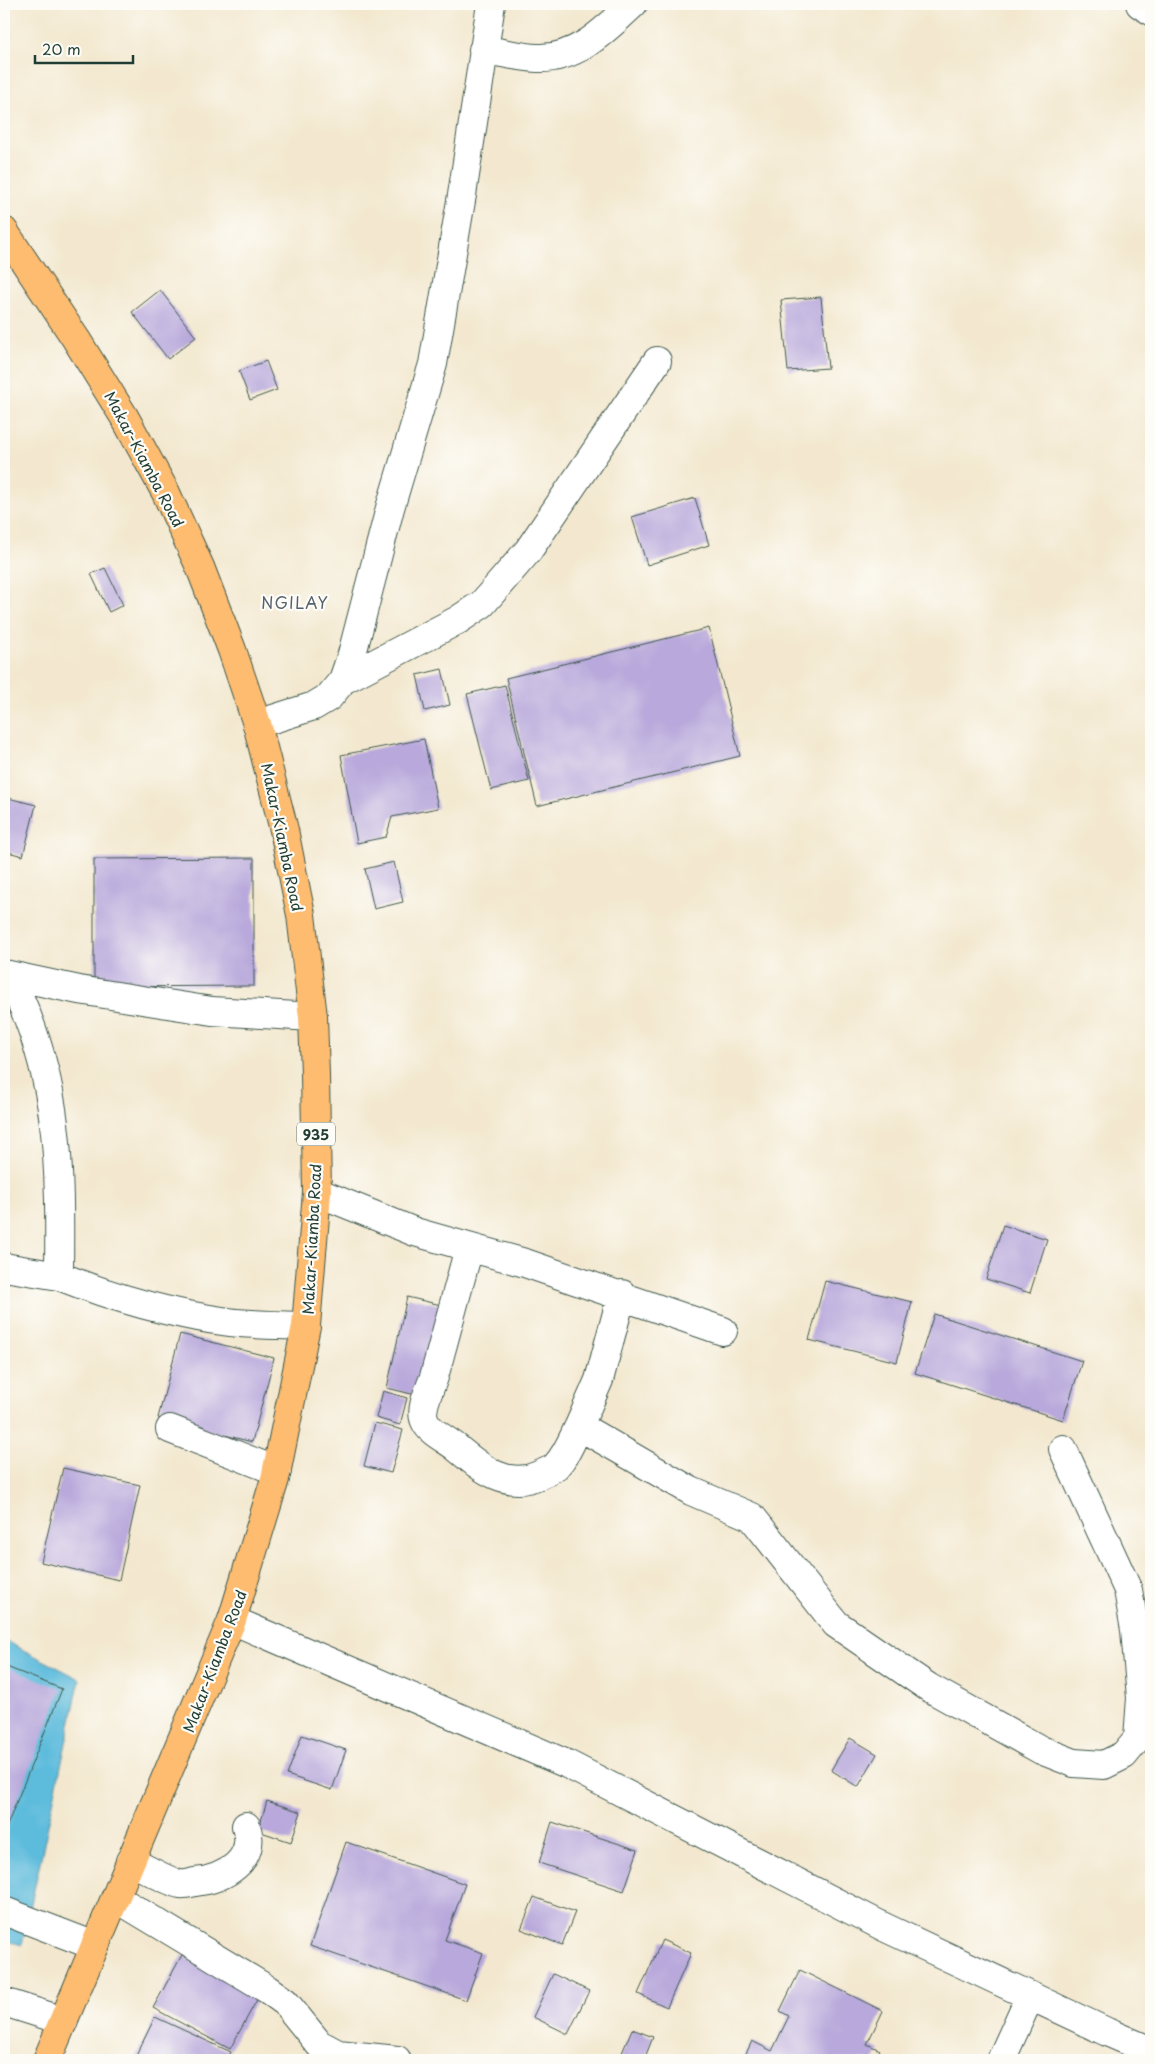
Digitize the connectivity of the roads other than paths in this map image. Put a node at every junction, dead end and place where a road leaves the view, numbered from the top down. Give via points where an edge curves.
1 (491, 4) edge
2 (633, 4) edge
3 (1140, 4) edge
4 (1151, 11) edge
5 (483, 50) junction
6 (4, 231) edge
7 (657, 361) dead end
8 (343, 680) junction
9 (257, 724) junction
10 (6, 975) edge
11 (313, 1016) junction
12 (317, 1192) junction
13 (468, 1248) junction
14 (4, 1267) edge
15 (59, 1276) junction
16 (622, 1294) junction
17 (306, 1326) junction
18 (723, 1331) dead end
19 (579, 1426) junction
20 (170, 1429) dead end
21 (1062, 1450) dead end
22 (277, 1471) junction
23 (232, 1620) junction
24 (246, 1826) dead end
25 (130, 1861) junction
26 (116, 1898) junction
27 (4, 1911) edge
28 (95, 1946) junction
29 (1030, 1996) junction
30 (4, 2002) edge
31 (64, 2021) junction
32 (1151, 2051) edge
33 (47, 2060) edge
34 (397, 2060) edge
35 (1000, 2060) edge

1 - 5 street
2 - 5 street via 577,50 555,57 537,58
3 - 4 street
5 - 8 street via 433,364
6 - 9 main road, Makar-Kiamba Road / 935 via 76,339 166,492 200,567
7 - 8 street via 528,551 482,604 449,625
8 - 9 street via 329,697 314,706
9 - 11 main road, Makar-Kiamba Road / 935 via 297,896
10 - 11 street via 212,1011
10 - 15 street via 36,1036 52,1106 59,1167
11 - 12 main road, Makar-Kiamba Road / 935
12 - 13 street via 415,1232
12 - 17 main road, Makar-Kiamba Road / 935
13 - 16 street
13 - 19 street via 423,1411 425,1421 479,1466 499,1478 519,1481 554,1468 568,1450
14 - 15 street
15 - 17 street via 105,1294 173,1312 230,1322
16 - 18 street
16 - 19 street via 599,1380
17 - 22 main road, Makar-Kiamba Road / 935
19 - 21 street via 691,1491 752,1517 836,1624 928,1687 1041,1750 1074,1764 1104,1765 1124,1755 1138,1738 1141,1698 1135,1630 1128,1590
20 - 22 street
22 - 23 main road, Makar-Kiamba Road / 935
23 - 25 main road, Makar-Kiamba Road / 935
23 - 29 street via 567,1764 884,1927
24 - 25 street via 250,1841 246,1853 230,1871 203,1881 180,1884
25 - 26 main road, Makar-Kiamba Road / 935
26 - 28 main road, Makar-Kiamba Road / 935
26 - 34 street via 267,1989 285,2002 319,2044 338,2054
27 - 28 street
28 - 31 main road, Makar-Kiamba Road / 935
29 - 32 street
29 - 35 street
30 - 31 street
31 - 33 main road, Makar-Kiamba Road / 935

